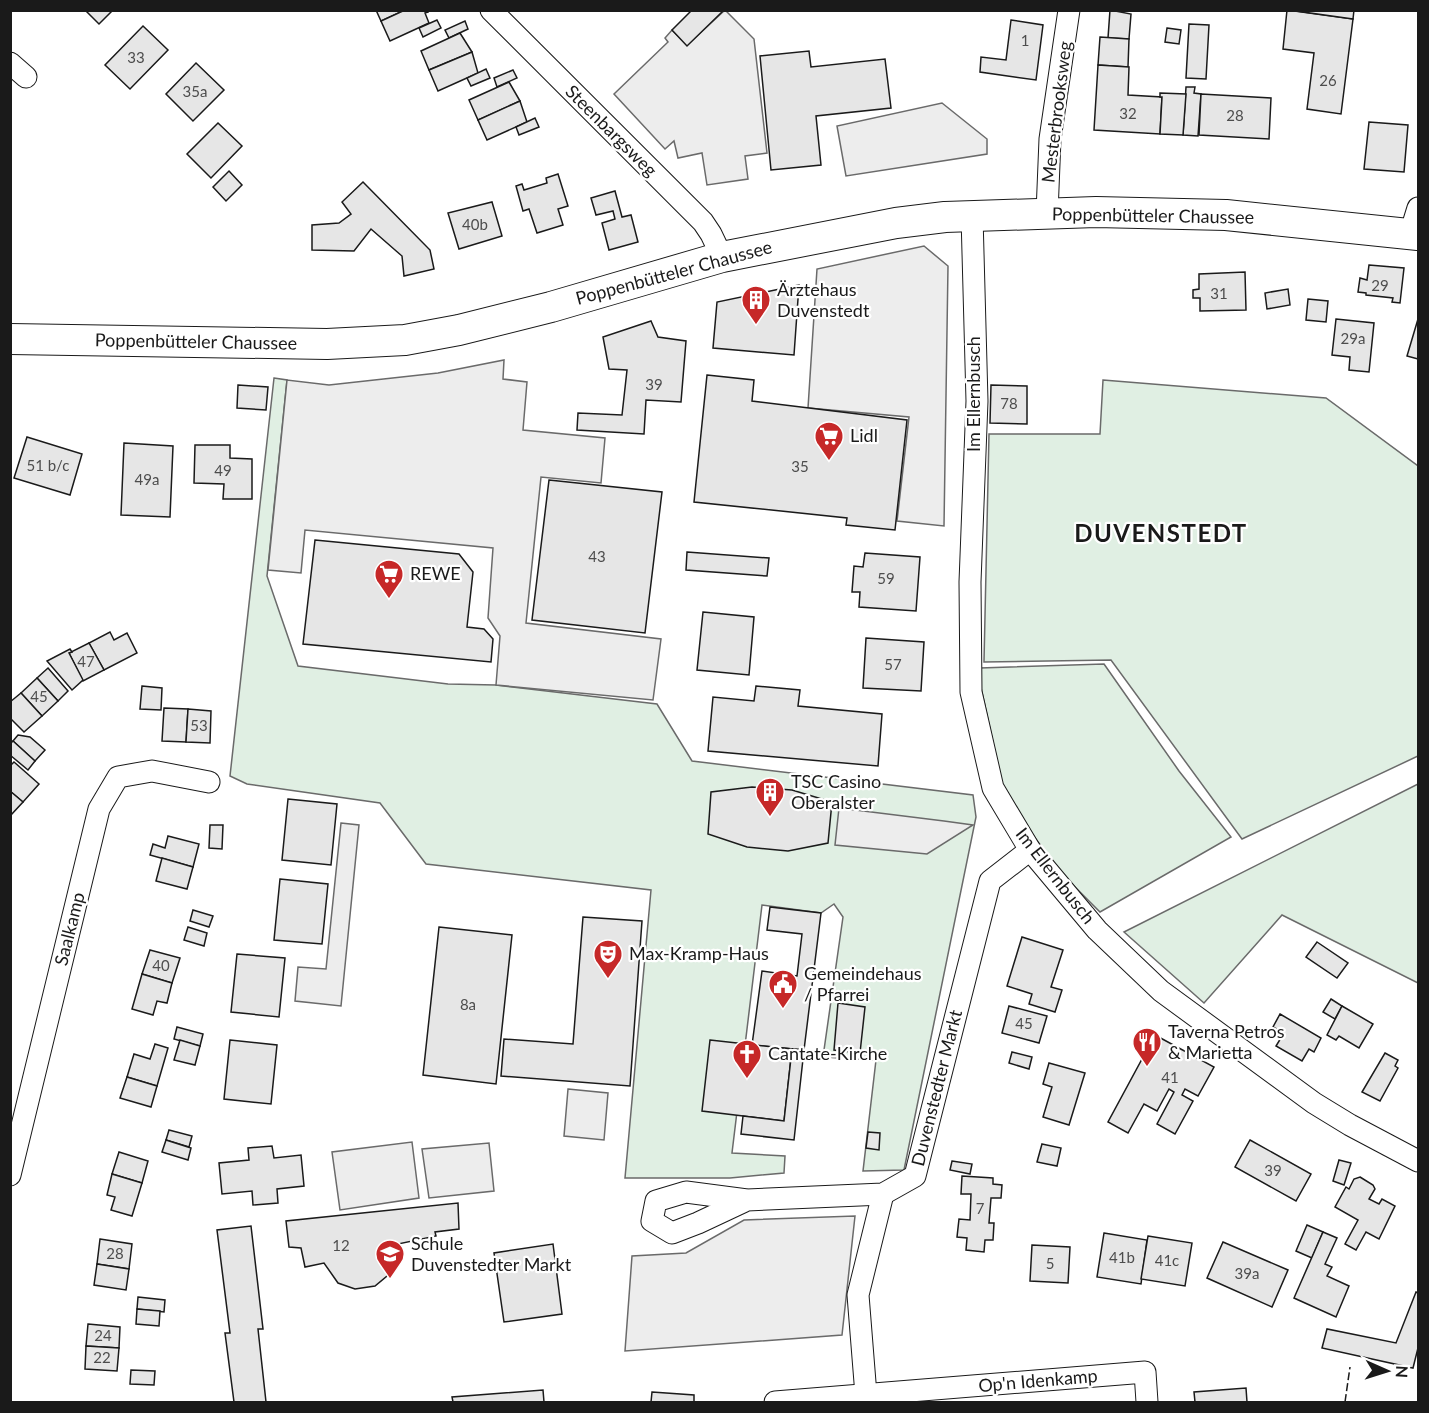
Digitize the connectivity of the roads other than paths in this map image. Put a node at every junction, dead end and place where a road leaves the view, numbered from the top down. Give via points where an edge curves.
1 (491, 10) edge
2 (1069, 10) edge
3 (1047, 213) junction
4 (972, 216) junction
5 (1416, 226) edge
6 (722, 256) junction
7 (10, 339) edge
8 (209, 782) dead end
9 (1030, 850) junction
10 (1419, 1161) edge
11 (10, 1175) edge
12 (883, 1194) junction
13 (747, 1200) dead end
14 (866, 1395) junction
15 (775, 1402) edge
16 (1147, 1402) edge

1 - 6 street, Steenbargsweg via 703,222
2 - 3 street, Mesterbrooksweg via 1050,139
3 - 4 main road, Poppenbütteler Chaussee
3 - 5 main road, Poppenbütteler Chaussee via 1226,214
4 - 6 main road, Poppenbütteler Chaussee via 896,223
4 - 9 street, Im Ellernbusch via 977,401 970,582 971,692 993,788
6 - 7 main road, Poppenbütteler Chaussee via 551,307 405,340 304,344
8 - 11 street, Saalkamp via 152,771 118,777 99,809
9 - 10 street, Im Ellernbusch via 1097,930 1161,991 1314,1103
9 - 12 street, Duvenstedter Markt via 990,881 915,1176
12 - 13 street, Duvenstedter Markt
12 - 14 street via 858,1295
14 - 15 street, Op'n Idenkamp
14 - 16 street, Op'n Idenkamp via 1145,1372

